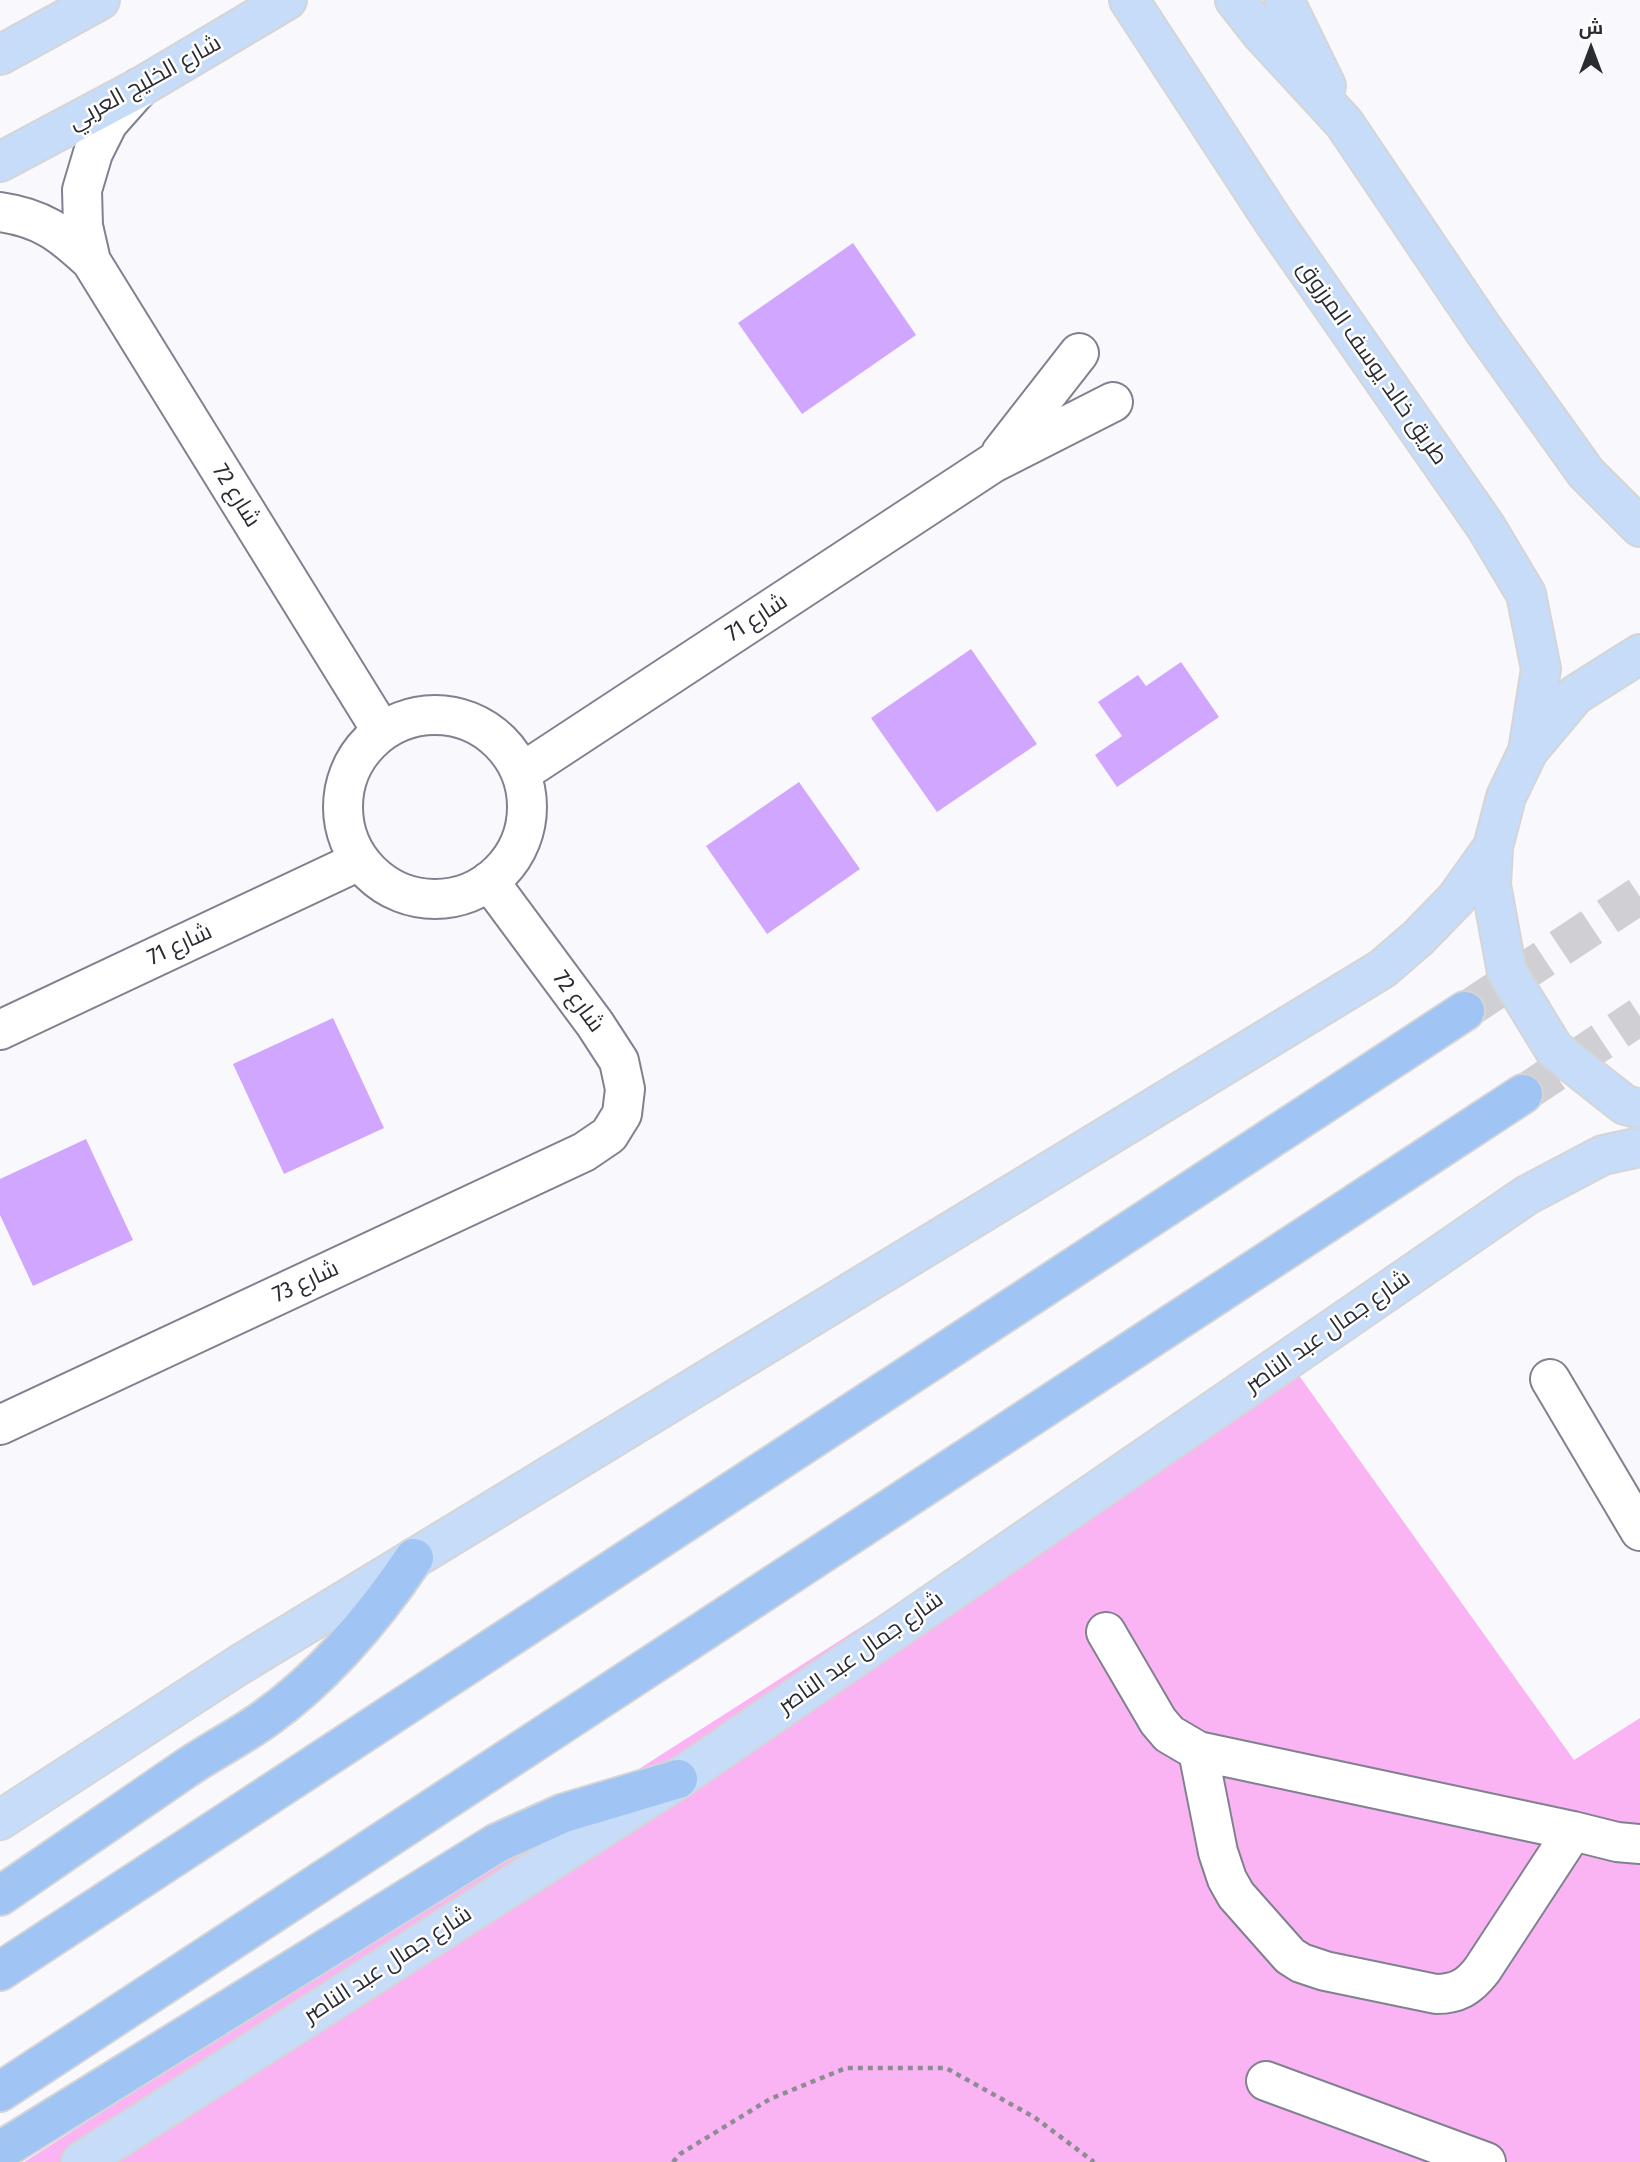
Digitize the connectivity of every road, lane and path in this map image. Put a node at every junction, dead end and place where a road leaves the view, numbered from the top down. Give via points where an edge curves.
1 (100, 0) edge
2 (287, 0) edge
3 (1129, 0) edge
4 (1235, 0) edge
5 (1284, 0) edge
6 (0, 55) edge
7 (139, 88) junction
8 (1343, 123) junction
9 (0, 162) edge
10 (0, 212) edge
11 (91, 261) junction
12 (1079, 354) dead end
13 (1114, 402) dead end
14 (993, 463) junction
15 (1640, 527) edge
16 (1640, 654) edge
17 (381, 730) junction
18 (1528, 751) junction
19 (521, 773) junction
20 (1493, 847) junction
21 (359, 861) junction
22 (489, 881) junction
23 (1465, 1011) tunnel mouth
24 (0, 1030) edge
25 (1523, 1094) tunnel mouth
26 (1640, 1110) edge
27 (609, 1135) joint
28 (1640, 1147) edge
29 (1550, 1379) dead end
30 (0, 1425) edge
31 (1640, 1531) edge
32 (414, 1558) junction
33 (1107, 1632) dead end
34 (1198, 1751) junction
35 (678, 1779) junction
36 (0, 1820) edge
37 (1573, 1830) junction
38 (1640, 1843) edge
39 (0, 1896) edge
40 (0, 1971) edge
41 (1266, 2081) dead end
42 (0, 2092) edge
43 (0, 2151) edge
44 (81, 2162) edge
45 (673, 2162) edge
46 (1094, 2162) edge
47 (1486, 2162) edge

1 - 6 main road
2 - 7 main road, شارع الخليج العربي
3 - 18 main road, طريق خالد يوسف المرزوق via 1274,222 1486,527 1526,594 1541,669
4 - 8 main road
5 - 8 main road
7 - 9 main road, شارع الخليج العربي
7 - 11 street, شارع 72 via 108,123 82,190 83,226
8 - 15 main road via 1586,473
10 - 11 street, شارع 72 via 23,215 62,234
11 - 17 street, شارع 72
12 - 14 street, شارع 71
13 - 14 street, شارع 71
14 - 19 street, شارع 71
16 - 18 main road via 1575,695
17 - 19 street via 420,715 461,718 498,738
17 - 21 street via 356,757 343,791 344,827
18 - 20 main road via 1506,797
19 - 22 street via 527,803 524,832 511,859
20 - 26 main road via 1491,885 1507,972 1554,1049 1625,1105
20 - 32 main road via 1455,899 1382,969
21 - 22 street via 386,885 420,898 456,897
21 - 24 street, شارع 71
22 - 27 street, شارع 72 via 619,1061 625,1089 622,1114
23 - 40 highway
25 - 42 highway
27 - 30 street, شارع 73 via 584,1152
28 - 35 main road, شارع جمال عبد الناصر via 1603,1155 1527,1195
29 - 31 street
32 - 36 main road
32 - 39 highway via 362,1629 276,1711
33 - 34 street via 1158,1721 1169,1734
34 - 37 street
34 - 37 street via 1219,1852 1236,1895 1290,1956 1325,1971 1436,1994 1462,1990 1482,1970
35 - 43 highway via 564,1813 497,1843
35 - 44 main road, شارع جمال عبد الناصر
37 - 38 street
41 - 47 street
45 - 46 path via 770,2099 846,2068 946,2068 1034,2117

